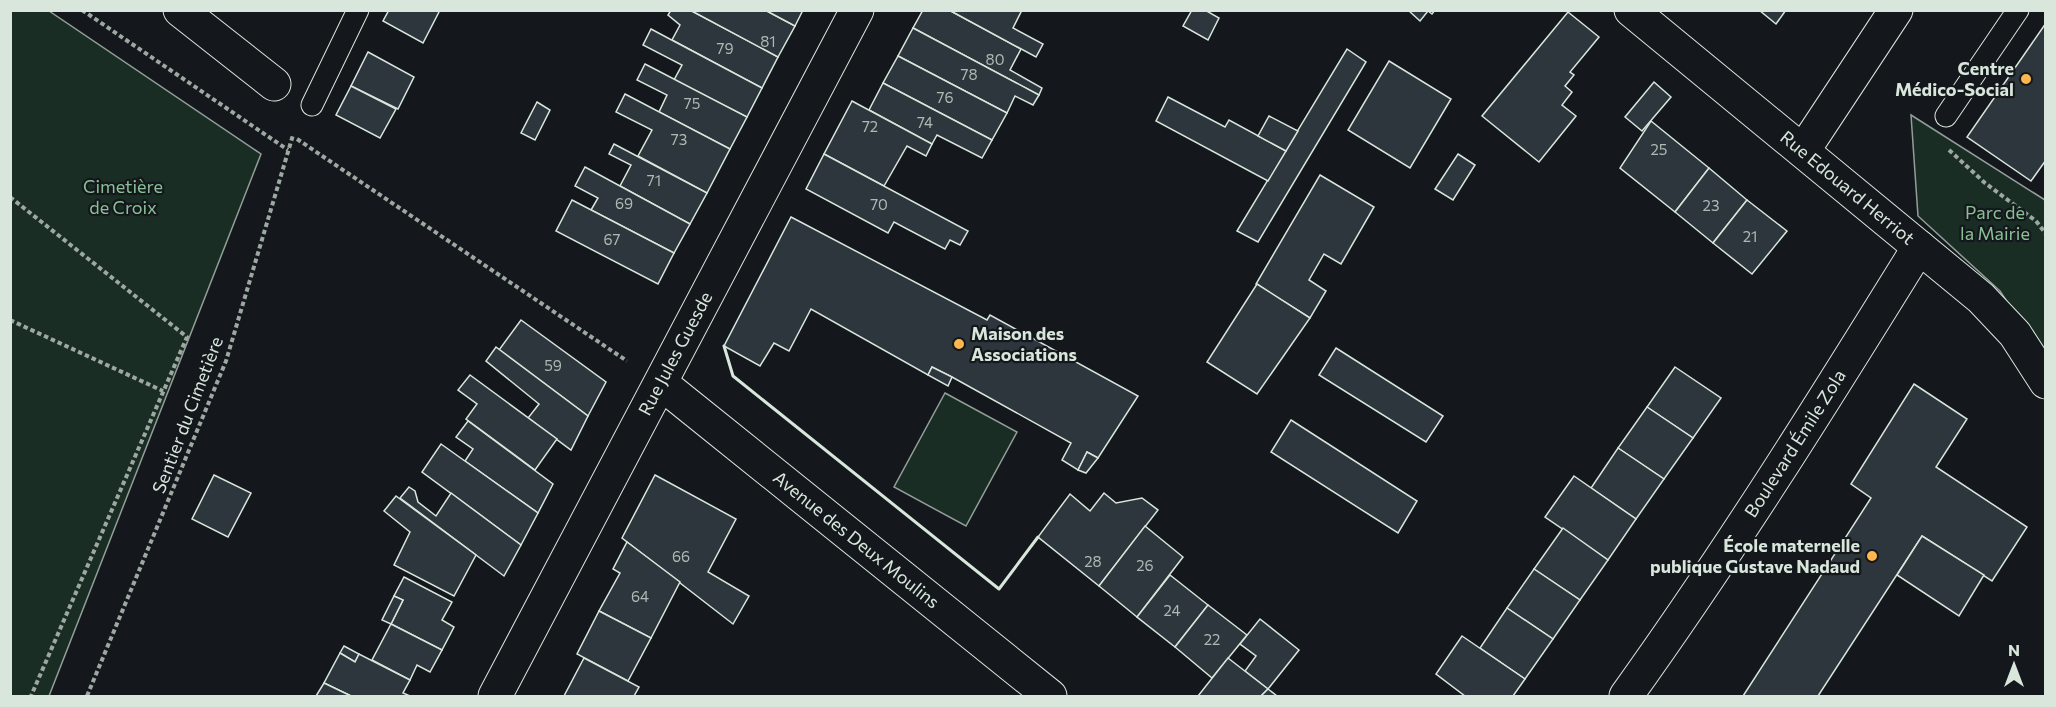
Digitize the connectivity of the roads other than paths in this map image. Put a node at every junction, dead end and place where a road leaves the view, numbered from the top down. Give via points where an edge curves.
1 (180, 10) edge
2 (358, 10) edge
3 (857, 10) edge
4 (1631, 10) edge
5 (1896, 10) edge
6 (2018, 10) edge
7 (274, 84) road end
8 (312, 105) dead end
9 (1946, 116) road end
10 (1803, 151) junction
11 (1919, 247) junction
12 (2046, 382) edge
13 (662, 384) junction
14 (495, 696) edge
15 (1050, 696) edge
16 (1626, 696) edge

1 - 7 street
2 - 8 lane
3 - 13 street, Rue Jules Guesde
4 - 10 street, Rue Edouard Herriot
5 - 10 street
6 - 9 lane
10 - 11 street, Rue Edouard Herriot
11 - 12 street, Rue Edouard Herriot via 1999,315
11 - 16 street, Boulevard Émile Zola via 1777,474
13 - 14 street, Rue Jules Guesde
13 - 15 street, Avenue des Deux Moulins

